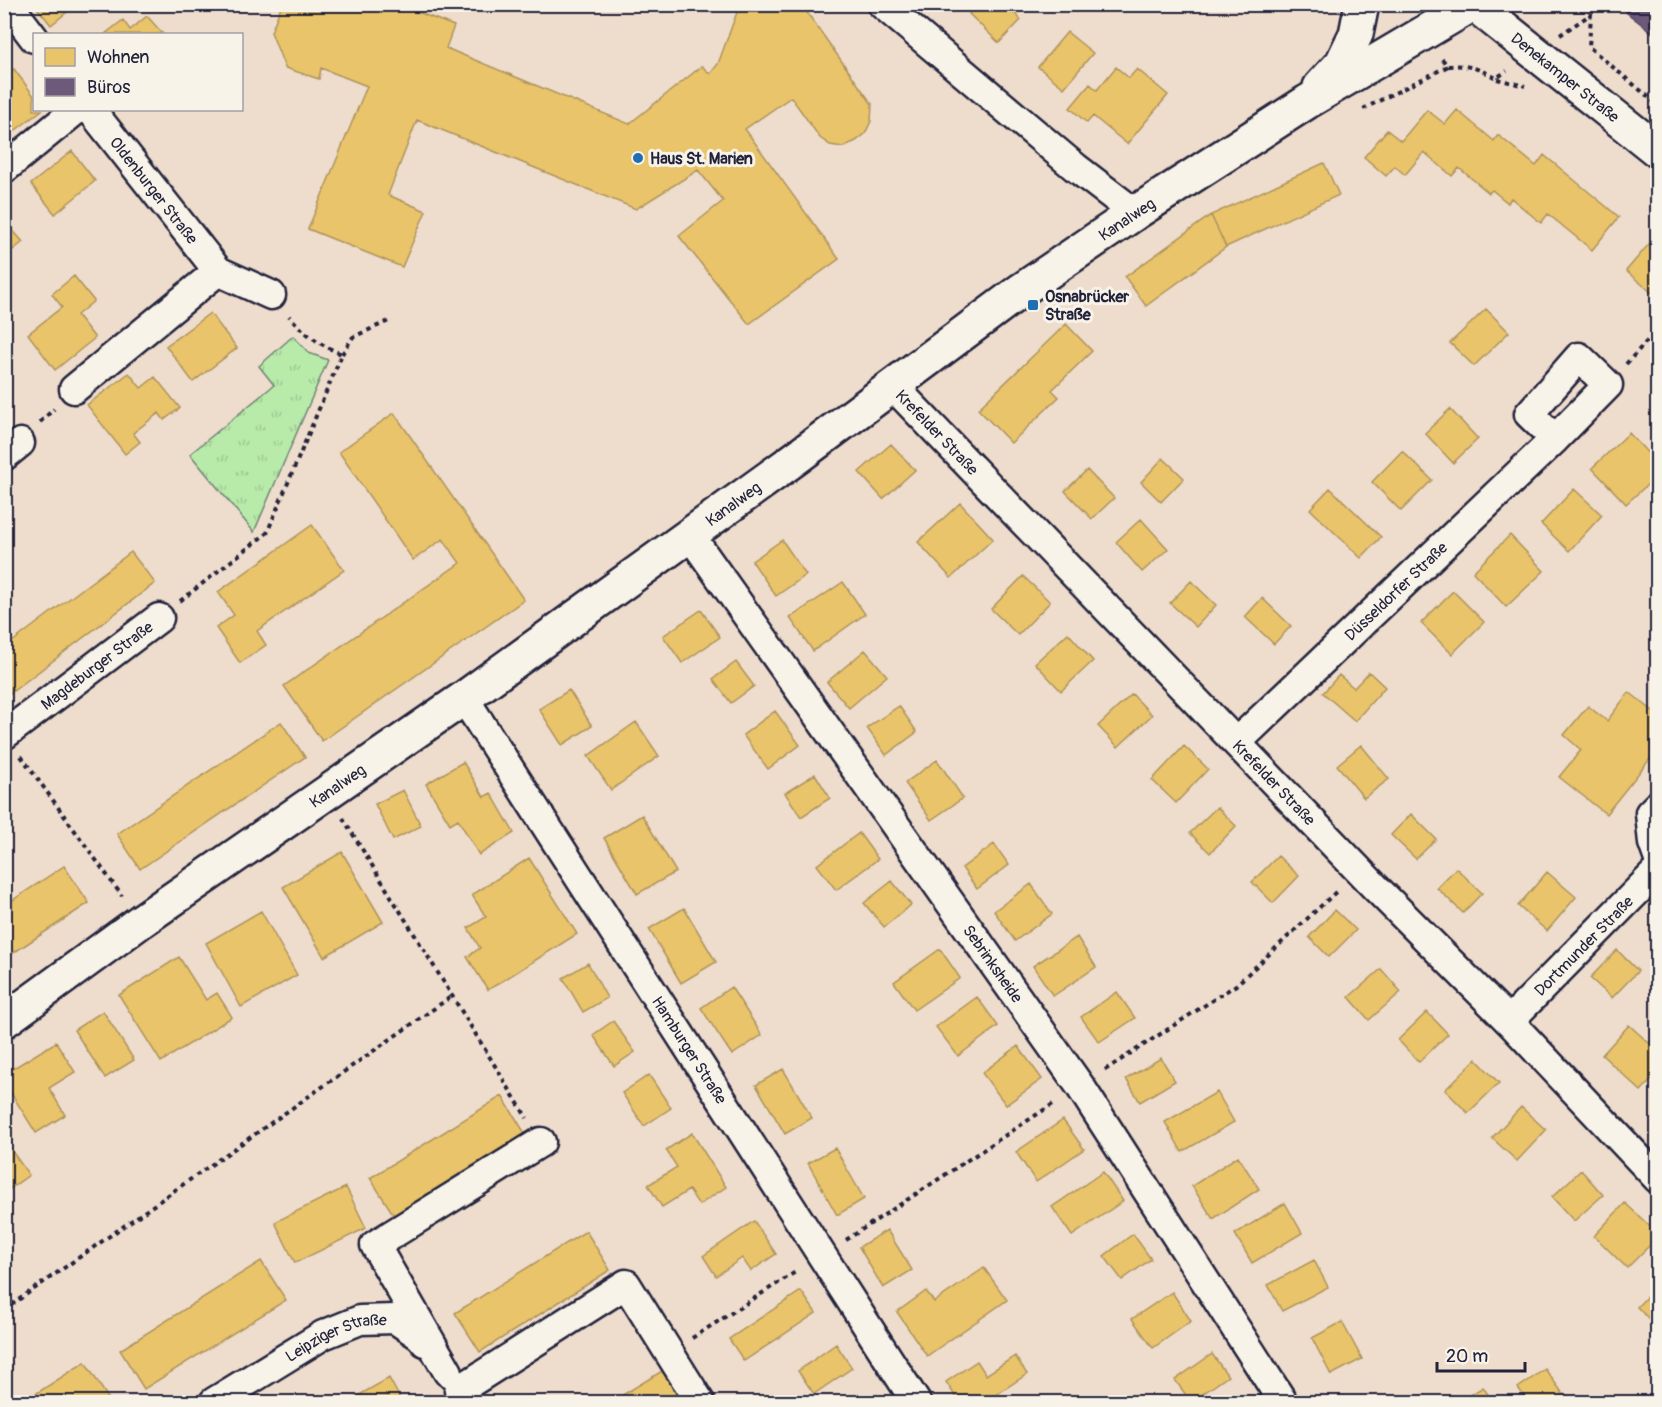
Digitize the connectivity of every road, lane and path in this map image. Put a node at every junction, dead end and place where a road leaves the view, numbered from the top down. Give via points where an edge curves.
1 (8, 4) edge
2 (882, 4) edge
3 (1362, 4) edge
4 (1474, 4) edge
5 (1589, 4) edge
6 (33, 37) edge
7 (1448, 66) dead end
8 (1307, 102) junction
9 (1658, 105) edge
10 (75, 111) edge
11 (92, 111) edge
12 (1354, 113) dead end
13 (1658, 151) edge
14 (4, 169) edge
15 (1135, 213) junction
16 (218, 271) junction
17 (271, 295) joint
18 (391, 320) dead end
19 (1658, 329) edge
20 (342, 354) junction
21 (1608, 385) junction
22 (893, 386) junction
23 (74, 389) joint
24 (1555, 439) junction
25 (12, 449) edge
26 (690, 535) junction
27 (159, 618) joint
28 (464, 699) junction
29 (1237, 742) junction
30 (12, 744) edge
31 (1658, 804) edge
32 (337, 808) dead end
33 (1658, 857) edge
34 (1359, 870) junction
35 (1658, 870) edge
36 (141, 921) junction
37 (452, 996) junction
38 (4, 1021) edge
39 (1509, 1021) junction
40 (1080, 1086) junction
41 (541, 1142) joint
42 (1658, 1179) edge
43 (822, 1256) junction
44 (4, 1310) edge
45 (669, 1353) junction
46 (458, 1388) edge
47 (253, 1392) edge
48 (214, 1402) edge
49 (700, 1402) edge
50 (916, 1402) edge
51 (1283, 1402) edge

1 - 6 street
2 - 15 street
3 - 8 street via 1356,34 1342,63
4 - 8 street, Kanalweg
4 - 13 street, Denekamper Straße
5 - 9 path via 1588,47
7 - 12 path
8 - 15 street, Kanalweg
10 - 14 street
11 - 16 street, Oldenburger Straße
15 - 22 street, Kanalweg via 1020,291
16 - 17 street, Oldenburger Straße
16 - 23 street
17 - 20 path via 304,333
18 - 20 path via 353,337
19 - 21 path
20 - 27 path via 267,533
21 - 24 street, Düsseldorfer Straße
21 - 24 street via 1579,357 1528,414
22 - 26 street, Kanalweg
22 - 29 street, Krefelder Straße
23 - 25 path
24 - 29 street, Düsseldorfer Straße
26 - 28 street, Kanalweg
26 - 40 street, Sebrinksheide
27 - 30 street, Magdeburger Straße
28 - 36 street, Kanalweg
28 - 43 street, Hamburger Straße
29 - 34 street, Krefelder Straße
30 - 36 path
31 - 33 street via 1650,813
32 - 37 path
34 - 39 street, Krefelder Straße
34 - 40 path via 1236,985
35 - 39 street, Dortmunder Straße
36 - 38 street, Kanalweg
37 - 41 path
37 - 44 path
39 - 42 street, Krefelder Straße
40 - 43 path
40 - 51 street, Sebrinksheide
41 - 46 street via 375,1245
43 - 45 path
43 - 50 street, Hamburger Straße
45 - 46 street via 626,1284
45 - 49 street
46 - 47 street, Leipziger Straße via 420,1336 395,1319 360,1320 323,1335
47 - 48 street, Leipziger Straße

